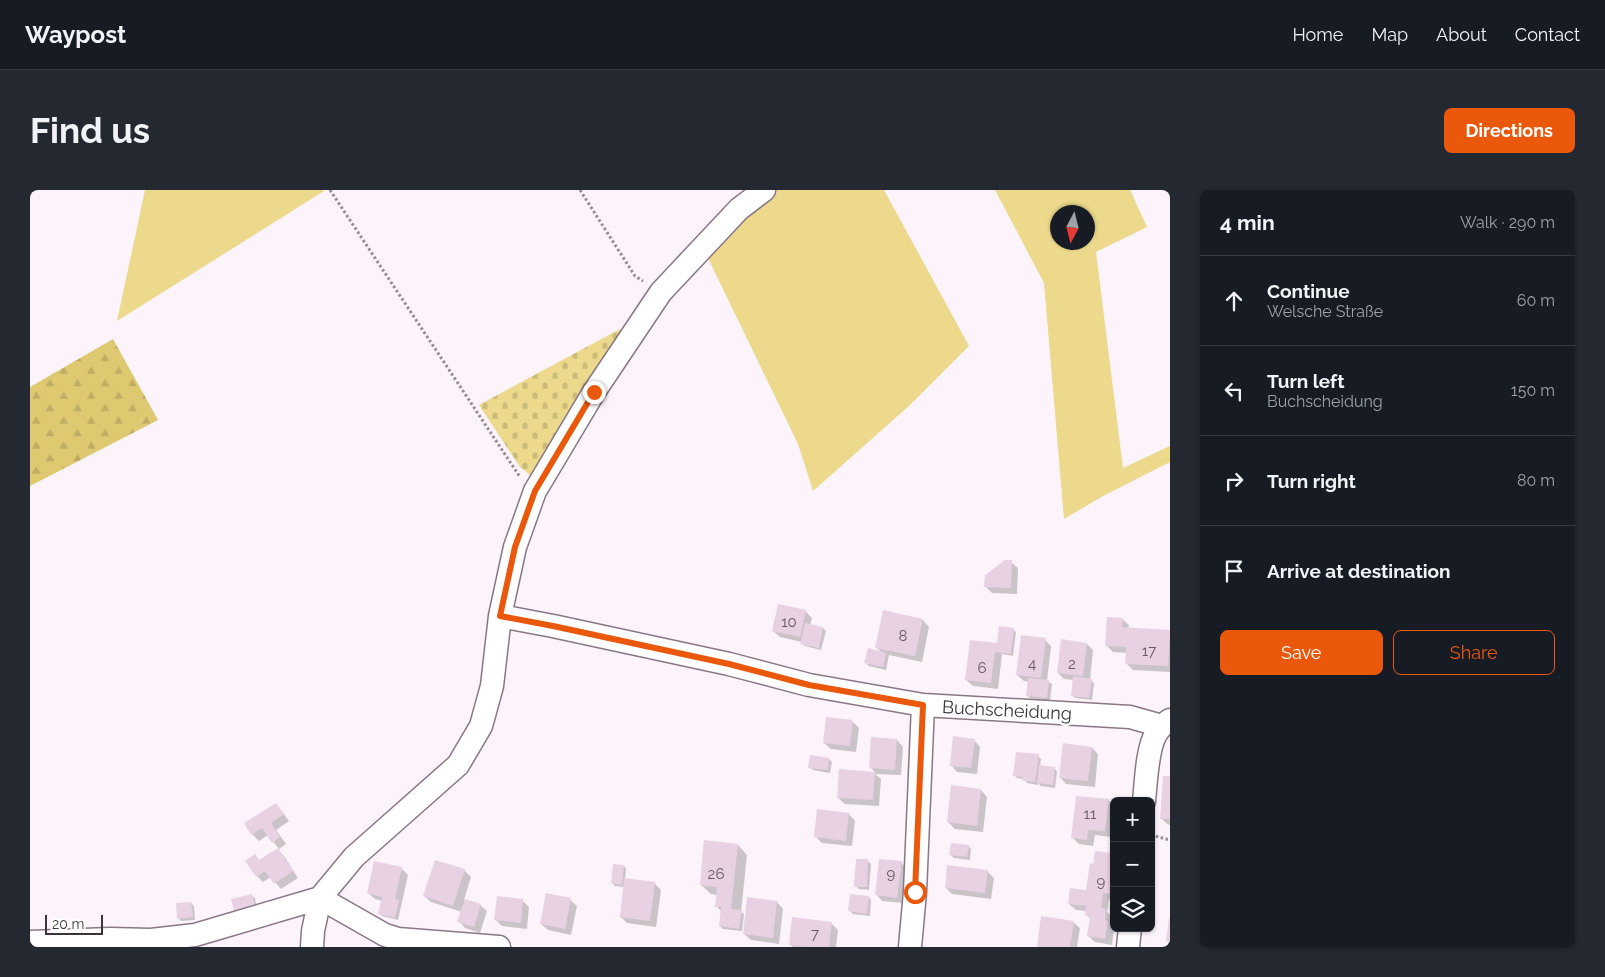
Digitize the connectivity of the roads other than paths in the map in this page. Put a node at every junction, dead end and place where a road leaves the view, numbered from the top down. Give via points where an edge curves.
1 (764, 190) edge
2 (500, 616) junction
3 (923, 705) junction
4 (1166, 723) edge
5 (1144, 797) edge
6 (320, 898) junction
7 (1130, 932) edge
8 (30, 942) edge
9 (312, 947) edge
10 (500, 947) edge
11 (910, 947) edge
12 (1128, 947) edge

1 - 2 street via 739,209 661,292 594,392 535,491 515,547
2 - 3 street, Buchscheidung via 729,664 809,685
2 - 6 street via 492,686 481,726 458,765 354,857
3 - 4 street, Buchscheidung
3 - 11 street
4 - 5 street via 1155,735 1150,748
6 - 8 street via 194,935 151,940
6 - 9 street
6 - 10 street via 385,935 398,939
7 - 12 street

